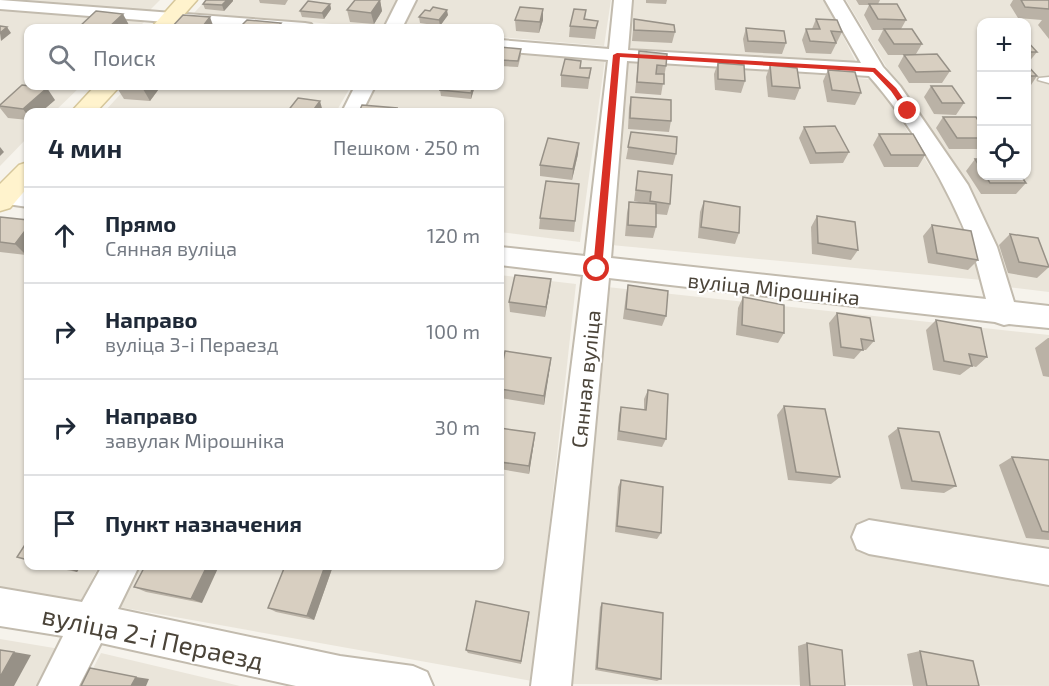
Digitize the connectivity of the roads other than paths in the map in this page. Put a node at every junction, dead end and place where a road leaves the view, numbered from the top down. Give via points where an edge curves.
1 (187, 0) edge
2 (407, 0) edge
3 (623, 0) edge
4 (834, 0) edge
5 (0, 4) edge
6 (166, 23) edge
7 (194, 24) edge
8 (395, 24) edge
9 (504, 45) edge
10 (617, 55) junction
11 (875, 70) junction
12 (104, 90) edge
13 (363, 90) edge
14 (87, 108) edge
15 (354, 108) edge
16 (24, 176) edge
17 (8, 198) edge
18 (504, 257) edge
19 (597, 269) junction
20 (1004, 314) junction
21 (1049, 317) edge
22 (869, 537) dead end
23 (1049, 567) edge
24 (119, 570) edge
25 (0, 608) edge
26 (91, 622) junction
27 (58, 686) edge
28 (413, 686) edge
29 (551, 686) edge

1 - 6 main road
2 - 8 street
3 - 10 street, Сянная вуліца
4 - 11 street
5 - 6 street
6 - 7 street
9 - 10 street
10 - 11 street
10 - 19 street, Сянная вуліца
11 - 20 street via 893,90 956,185 984,246
12 - 14 main road
13 - 15 street
16 - 17 main road
18 - 19 street, вуліца Мірошніка
19 - 20 street, вуліца Мірошніка
19 - 29 street, Сянная вуліца
20 - 21 street, вуліца Мірошніка
22 - 23 street
24 - 26 street
25 - 26 street, вуліца 2-і Пераезд
26 - 27 street
26 - 28 street, вуліца 2-і Пераезд via 340,676

